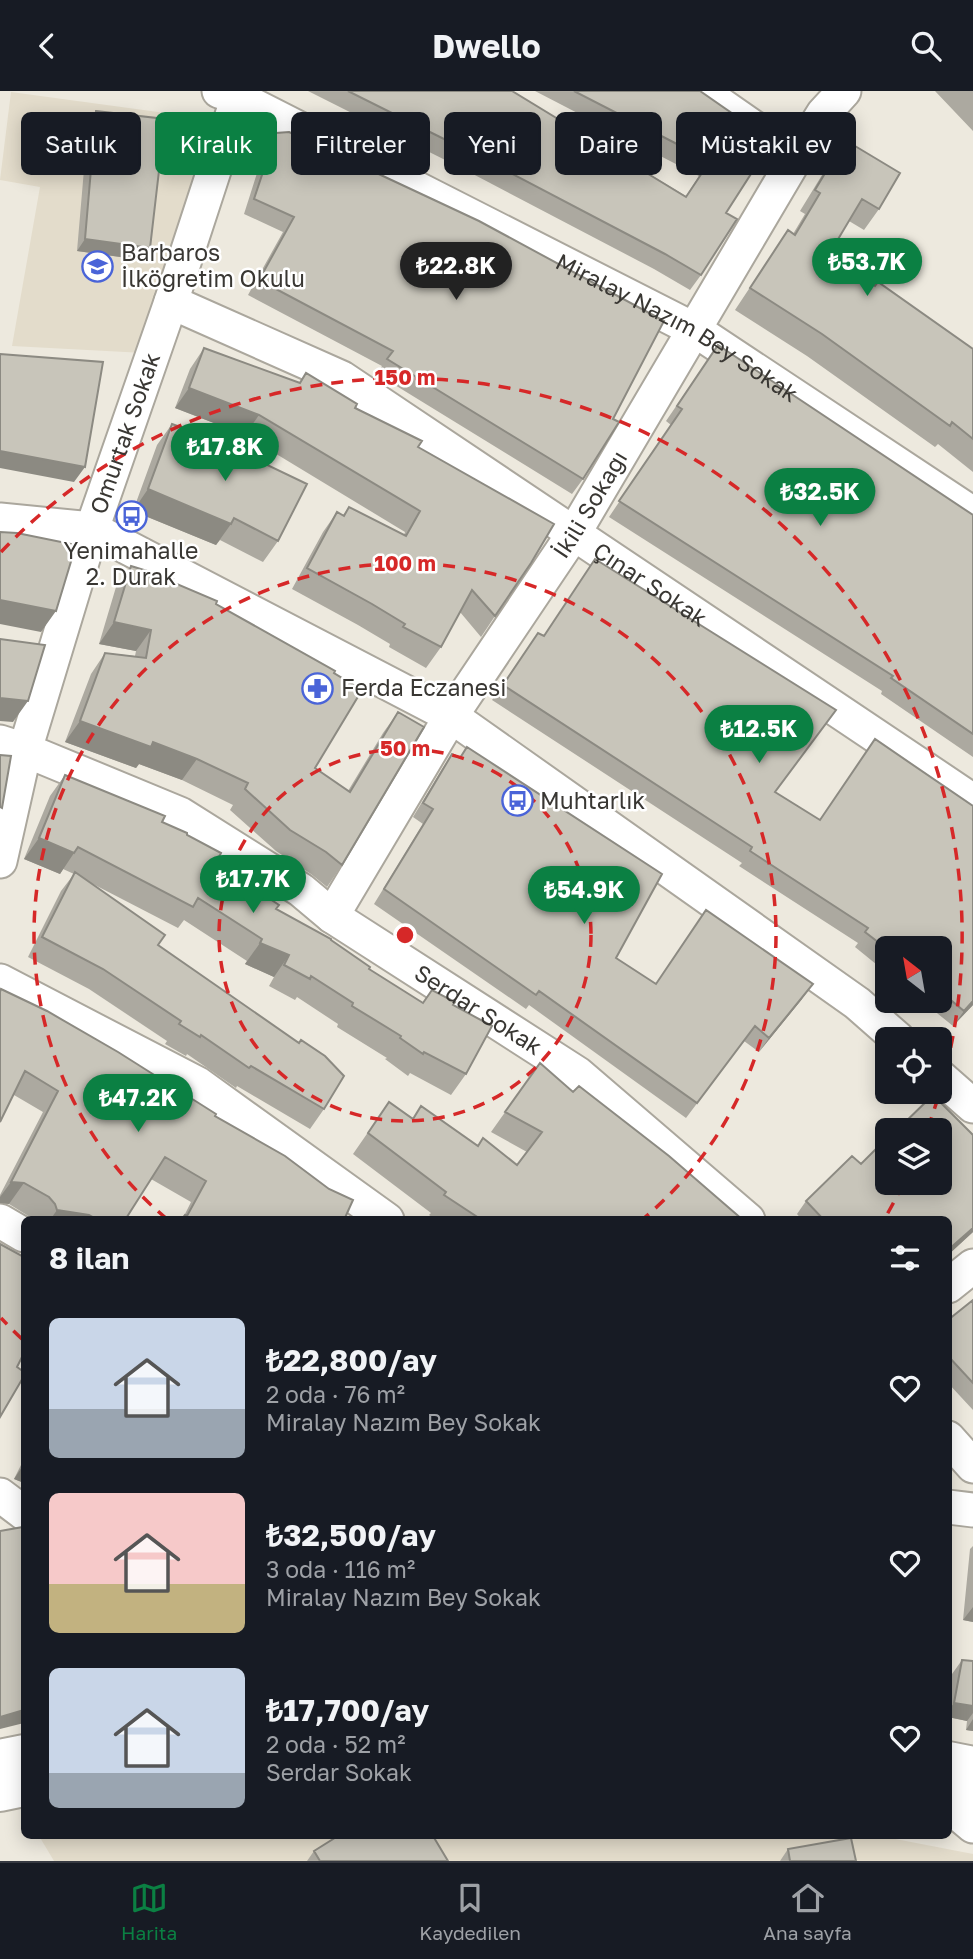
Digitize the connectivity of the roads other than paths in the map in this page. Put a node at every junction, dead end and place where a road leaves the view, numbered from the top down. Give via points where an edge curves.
1 (701, 91) edge
2 (844, 91) edge
3 (232, 93) edge
4 (731, 112) edge
5 (825, 112) edge
6 (785, 175) edge
7 (171, 302) junction
8 (695, 330) junction
9 (973, 514) edge
10 (0, 520) edge
11 (92, 529) junction
12 (574, 533) junction
13 (451, 716) junction
14 (13, 746) edge
15 (973, 801) edge
16 (0, 861) edge
17 (332, 916) junction
18 (0, 981) edge
19 (884, 1027) edge
20 (952, 1088) edge
21 (973, 1106) edge
22 (381, 1216) edge
23 (743, 1216) edge
24 (0, 1221) edge
25 (21, 1233) edge
26 (973, 1266) edge
27 (952, 1283) edge
28 (952, 1443) edge
29 (973, 1466) edge
30 (0, 1495) edge
31 (952, 1507) edge
32 (973, 1510) edge
33 (21, 1511) edge
34 (21, 1520) edge
35 (0, 1524) edge
36 (21, 1754) edge
37 (0, 1759) edge
38 (952, 1762) edge
39 (973, 1766) edge
40 (21, 1788) edge
41 (0, 1792) edge
42 (952, 1794) edge
43 (973, 1798) edge
44 (21, 1802) edge
45 (0, 1806) edge
46 (952, 1808) edge
47 (973, 1826) edge

1 - 4 street
2 - 5 street, İkili Sokağı
3 - 7 street, Omurtak Sokak
3 - 8 street, Miralay Nazım Bey Sokak
6 - 8 street, İkili Sokağı
7 - 11 street, Omurtak Sokak
7 - 12 street, Çınar Sokak via 342,378
8 - 9 street, Miralay Nazım Bey Sokak
8 - 12 street, İkili Sokağı
10 - 11 street
11 - 13 street
11 - 14 street, Omurtak Sokak
12 - 13 street, İkili Sokağı
12 - 15 street, Çınar Sokak
13 - 17 street, İkili Sokağı
13 - 19 street via 857,1003
14 - 16 street, Omurtak Sokak
14 - 17 street, Serdar Sokak via 180,814 300,890
17 - 23 street, Serdar Sokak via 578,1074
18 - 22 street via 198,1084
20 - 21 street
24 - 25 street
26 - 27 street
28 - 29 street
30 - 33 street
31 - 32 street
34 - 35 street
36 - 37 main road
38 - 39 main road
40 - 41 main road
42 - 43 main road
44 - 45 street
46 - 47 street

